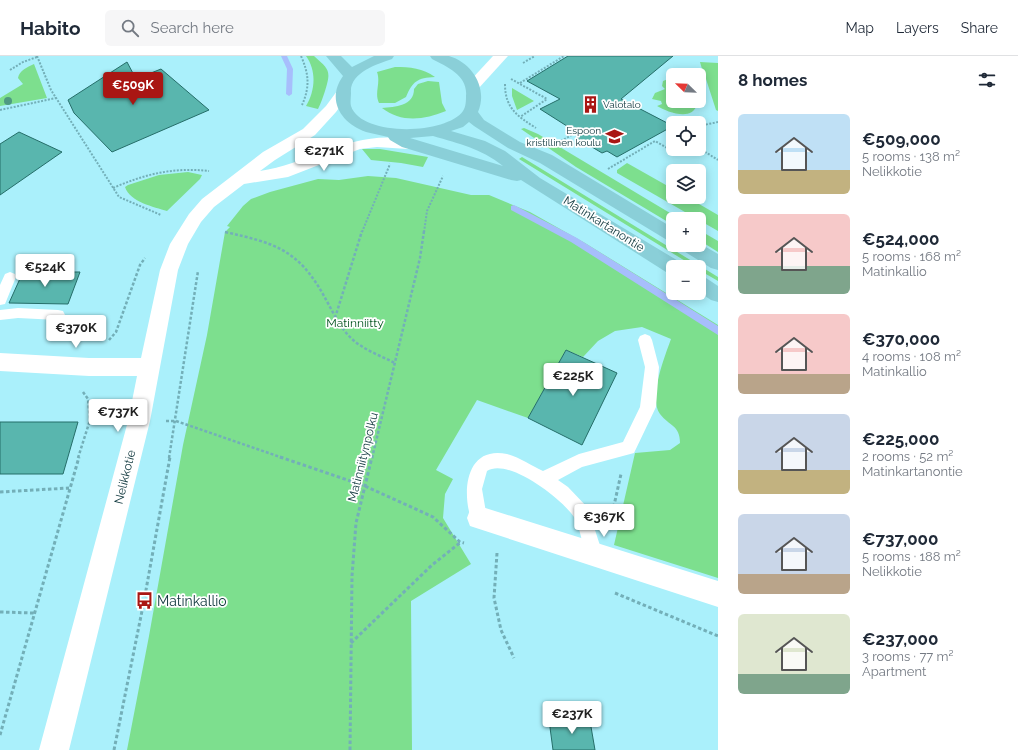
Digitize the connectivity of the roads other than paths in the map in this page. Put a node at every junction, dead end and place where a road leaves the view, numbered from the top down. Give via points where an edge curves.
1 (333, 56) edge
2 (387, 56) edge
3 (437, 56) edge
4 (501, 56) edge
5 (350, 75) junction
6 (342, 94) junction
7 (480, 105) junction
8 (435, 132) junction
9 (386, 133) junction
10 (408, 144) junction
11 (546, 159) junction
12 (240, 179) junction
13 (534, 182) junction
14 (666, 232) edge
15 (700, 252) edge
16 (666, 263) edge
17 (718, 263) edge
18 (10, 277) dead end
19 (706, 287) edge
20 (718, 295) edge
21 (0, 300) edge
22 (0, 315) edge
23 (58, 315) dead end
24 (645, 340) dead end
25 (0, 362) edge
26 (148, 367) junction
27 (543, 479) junction
28 (479, 518) joint
29 (600, 557) junction
30 (718, 594) edge
31 (54, 750) edge

1 - 5 main road
2 - 5 main road via 373,60
3 - 7 main road via 465,73
4 - 7 street
5 - 6 main road
6 - 9 main road via 344,106 350,116 358,123
6 - 12 street, Nelikkotie via 309,132 269,156
7 - 8 main road via 461,121
7 - 11 main road, Matinkartanontie via 524,138
7 - 11 main road, Matinkartanontie via 479,123 514,145
8 - 9 main road
8 - 13 main road, Matinkartanontie via 479,144 499,155
9 - 10 main road, Matinkartanontie
9 - 12 street, Nelikkotie via 337,138 278,166
10 - 12 street, Nelikkotie via 377,142 357,145 282,173
10 - 13 main road, Matinkartanontie
11 - 14 main road, Matinkartanontie
12 - 26 street, Nelikkotie via 208,203 179,244 169,270
13 - 16 main road, Matinkartanontie
15 - 17 main road
18 - 21 lane
19 - 20 main road
22 - 23 lane
24 - 27 lane via 652,367 648,407 628,448 579,462
25 - 26 street
26 - 31 street, Nelikkotie via 139,421
27 - 28 lane via 506,461 489,461 480,467 474,489
27 - 29 lane via 562,492 582,514
28 - 29 street
29 - 30 street

